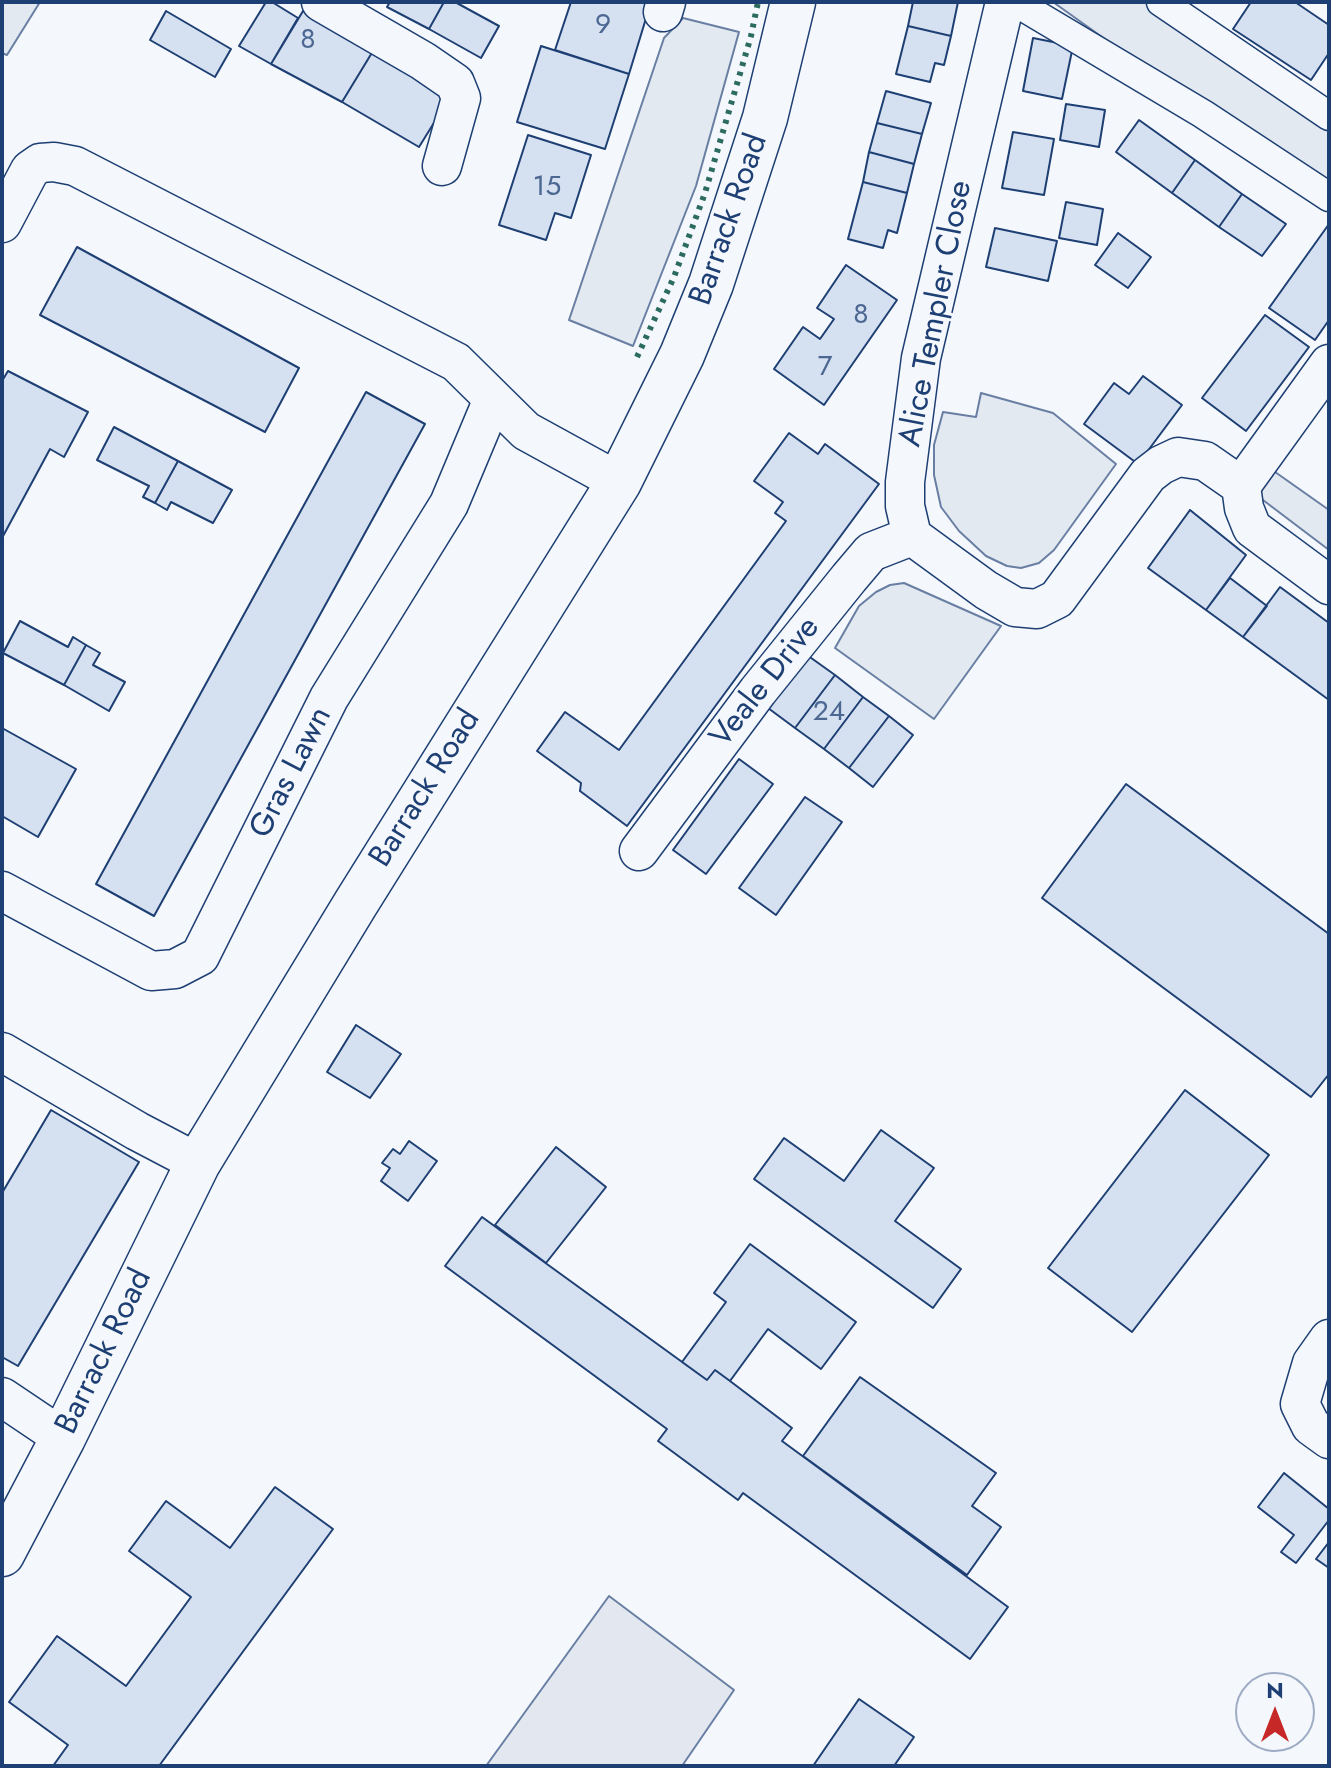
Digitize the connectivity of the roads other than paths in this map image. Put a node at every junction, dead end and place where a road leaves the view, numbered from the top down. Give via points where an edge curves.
1 (321, 2) edge
2 (793, 2) edge
3 (1005, 2) edge
4 (1015, 2) edge
5 (1161, 2) edge
6 (1329, 116) edge
7 (442, 166) dead end
8 (1329, 197) edge
9 (2, 223) edge
10 (1329, 364) edge
11 (493, 399) junction
12 (619, 482) junction
13 (1241, 486) junction
14 (912, 536) junction
15 (1329, 585) edge
16 (639, 851) dead end
17 (2, 891) edge
18 (2, 1052) edge
19 (198, 1163) junction
20 (1329, 1339) edge
21 (2, 1397) edge
22 (63, 1438) junction
23 (1329, 1439) edge
24 (2, 1554) edge

1 - 7 street via 455,83 461,98
2 - 12 street, Barrack Road via 765,118 711,284
3 - 14 street, Alice Templer Close via 921,358 905,482
4 - 8 street via 1203,114
5 - 6 street
9 - 11 street via 30,170 40,163 75,166 456,362
10 - 13 street
11 - 12 street via 526,431
11 - 17 street, Gras Lawn via 449,504 329,698 200,956 175,969 151,971
12 - 19 street, Barrack Road
13 - 14 street via 1205,461 1178,457 1161,465 1148,475 1057,599 1037,609 1015,607
13 - 15 street via 1252,528
14 - 16 street, Veale Drive via 871,552 758,691
18 - 19 street
19 - 22 street, Barrack Road
20 - 23 street via 1312,1363 1300,1404 1311,1426
21 - 22 street
22 - 24 street, Barrack Road

